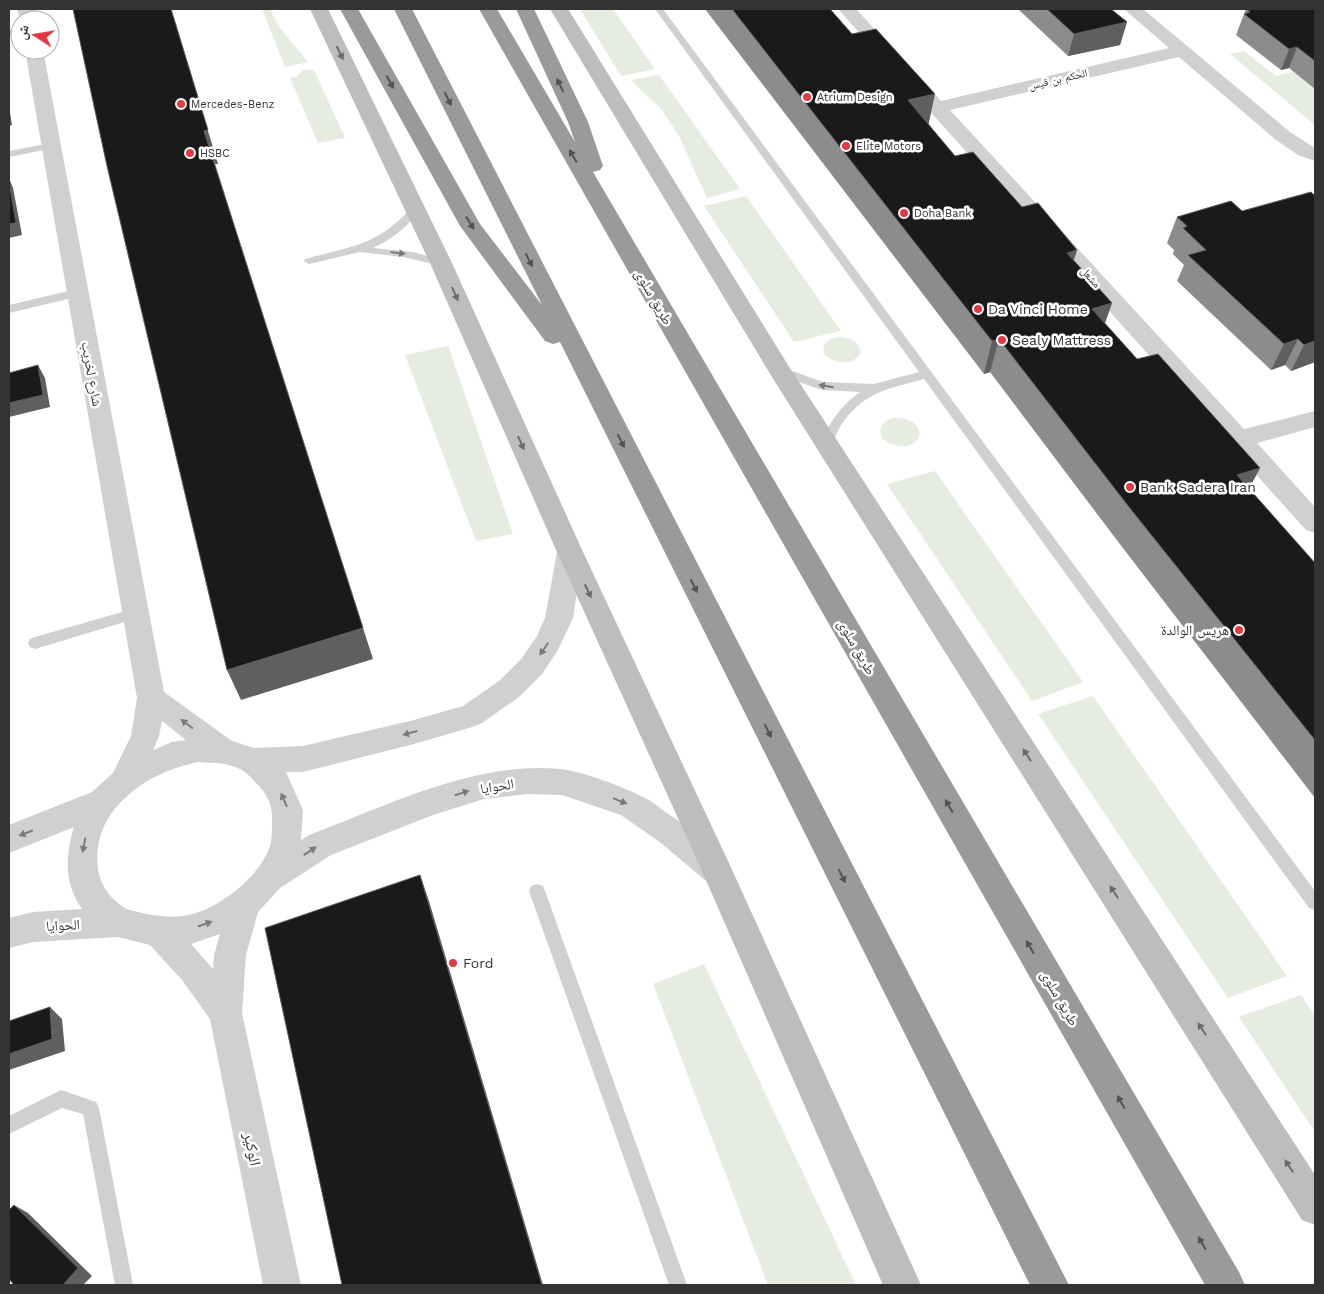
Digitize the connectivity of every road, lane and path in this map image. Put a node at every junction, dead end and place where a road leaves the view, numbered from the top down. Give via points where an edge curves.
1 (319, 9) edge
2 (349, 9) edge
3 (403, 9) edge
4 (488, 9) edge
5 (525, 9) edge
6 (559, 9) edge
7 (659, 9) edge
8 (847, 9) edge
9 (1134, 9) edge
10 (1181, 50) junction
11 (36, 60) edge
12 (936, 108) junction
13 (51, 146) junction
14 (9, 154) edge
15 (1315, 155) edge
16 (415, 210) junction
17 (614, 228) junction
18 (353, 251) junction
19 (309, 261) dead end
20 (441, 263) junction
21 (77, 293) junction
22 (9, 309) edge
23 (780, 371) junction
24 (928, 374) junction
25 (874, 388) junction
26 (599, 398) junction
27 (1315, 419) edge
28 (1239, 439) junction
29 (827, 442) junction
30 (1315, 523) edge
31 (570, 552) junction
32 (136, 613) junction
33 (35, 643) dead end
34 (151, 698) junction
35 (224, 751) junction
36 (253, 761) junction
37 (113, 791) junction
38 (9, 839) edge
39 (717, 871) junction
40 (269, 878) junction
41 (537, 890) dead end
42 (1315, 903) edge
43 (244, 904) junction
44 (118, 922) junction
45 (159, 932) junction
46 (9, 933) edge
47 (224, 1013) junction
48 (9, 1125) edge
49 (1315, 1207) edge
50 (124, 1285) edge
51 (282, 1285) edge
52 (678, 1285) edge
53 (902, 1285) edge
54 (1050, 1285) edge
55 (1226, 1285) edge

1 -> 16 main road
2 -> 26 highway via 471,226
3 -> 26 highway
17 -> 4 highway, طريق سلوى
17 -> 5 highway via 578,122
6 - 23 main road
7 - 24 lane
8 - 12 street, مشعل
9 - 10 street
10 - 12 street, الحكم بن قيس
10 - 15 street via 1289,140
11 - 13 street, شارع لخريب
12 - 28 street, مشعل
13 - 14 lane
13 - 21 street, شارع لخريب
16 - 18 lane via 393,234 376,244
16 - 20 main road
55 -> 17 highway, طريق سلوى
18 - 19 lane
18 -> 20 lane via 401,253
20 -> 31 main road
21 - 22 lane
21 - 32 street, شارع لخريب
25 -> 23 lane via 822,386
23 - 29 main road
24 - 25 lane
24 - 42 lane
25 - 29 lane via 840,415
26 -> 54 highway
27 - 28 street
28 - 30 street, مشعل
49 -> 29 main road
31 -> 36 street via 559,618 548,642 532,666 509,689 472,714 303,759
31 -> 39 main road
32 - 33 lane
32 - 34 street, شارع لخريب
35 -> 34 street
34 - 37 street, شارع لخريب via 144,736
35 - 36 street
35 - 37 street via 198,750 172,755 146,766
40 -> 36 street via 286,844 288,810 276,782
37 -> 38 street
37 -> 44 street, شارع لخريب via 88,830 82,868 87,890 100,908
40 -> 39 street, الحوايا via 320,845 484,786 527,781 562,782 632,806 672,833
39 - 53 main road
40 - 43 street
41 - 52 lane
45 -> 43 street via 189,930 218,920
43 - 47 street, الوكير via 230,955
44 - 45 street
44 - 46 street, الحوايا via 33,927
45 - 47 street, الوكير via 193,969
47 - 51 street, الوكير
48 - 50 lane via 61,1099 90,1108

